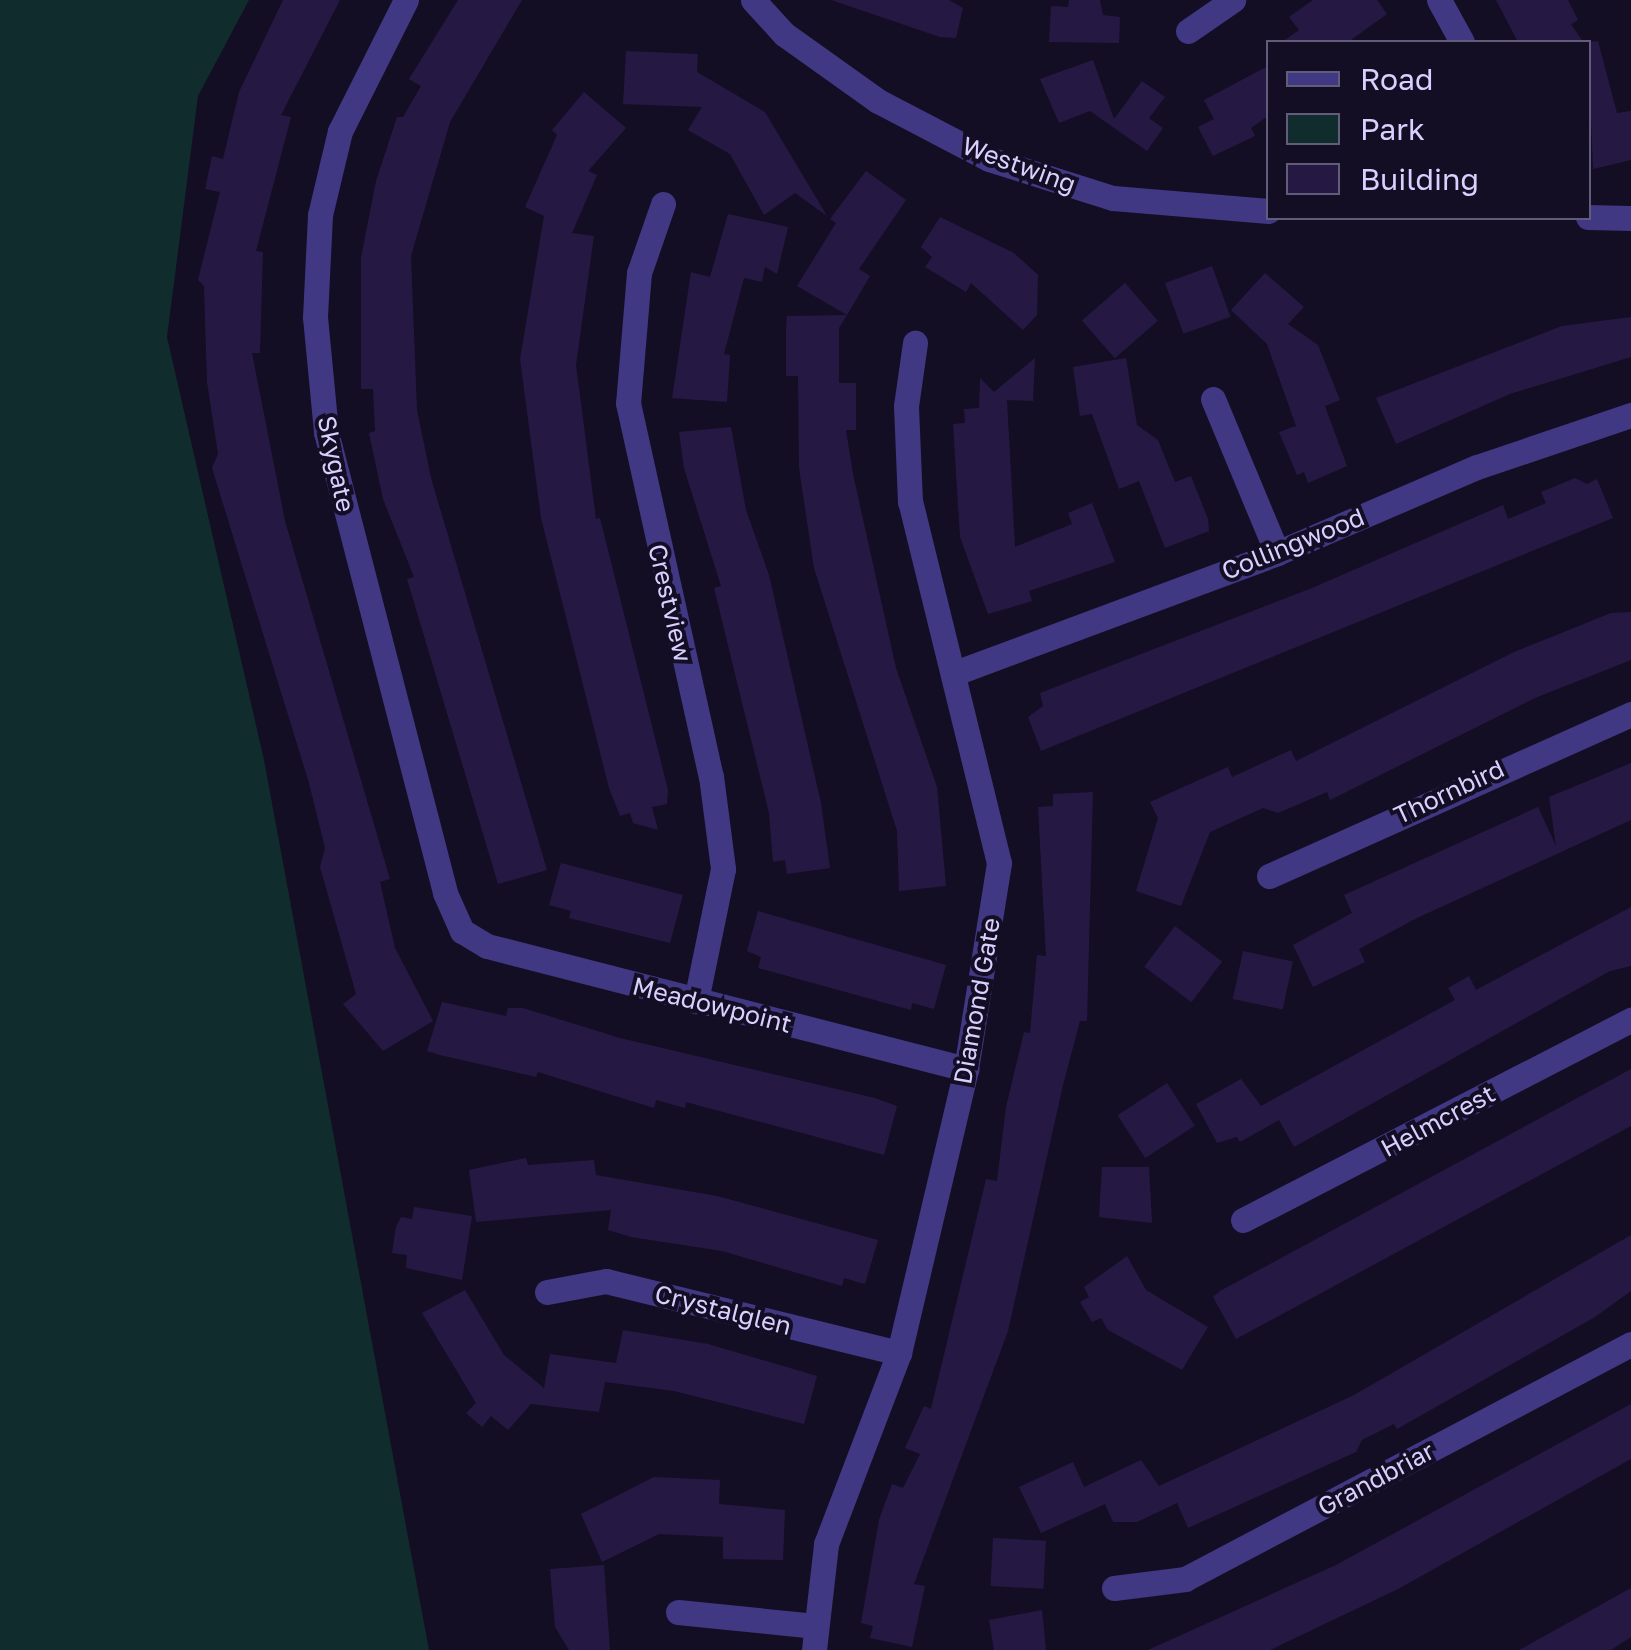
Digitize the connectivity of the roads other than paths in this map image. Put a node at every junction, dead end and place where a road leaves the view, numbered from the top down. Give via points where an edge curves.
1 (406, 0) edge
2 (753, 0) edge
3 (1233, 0) edge
4 (1438, 0) edge
5 (1188, 30) dead end
6 (1461, 40) edge
7 (662, 204) dead end
8 (1266, 211) edge
9 (1591, 216) edge
10 (1631, 218) edge
11 (916, 343) dead end
12 (1213, 398) dead end
13 (1631, 414) edge
14 (1277, 553) junction
15 (955, 673) junction
16 (1631, 714) edge
17 (1269, 876) dead end
18 (462, 931) joint
19 (696, 1001) junction
20 (1631, 1020) edge
21 (966, 1070) junction
22 (1243, 1220) dead end
23 (547, 1292) dead end
24 (1631, 1344) edge
25 (898, 1352) junction
26 (1114, 1588) dead end
27 (678, 1612) dead end
28 (814, 1638) edge

1 - 18 street, Skygate via 340,131 320,215 315,317 326,432 445,893
2 - 8 street, Westwing via 784,34 878,101 989,160 1112,198
3 - 5 street
4 - 6 street
7 - 19 street, Crestview via 639,273 628,403 711,776 722,869
9 - 10 street
11 - 15 street, Diamond Gate via 906,406 910,502
12 - 14 street
13 - 14 street, Collingwood via 1477,467
14 - 15 street, Collingwood
15 - 21 street, Diamond Gate via 999,863
16 - 17 street, Thornbird
18 - 19 street, Meadowpoint via 487,946
19 - 21 street, Meadowpoint
20 - 22 street, Helmcrest
21 - 25 street, Diamond Gate
23 - 25 street, Crystalglen via 606,1282
24 - 26 street, Grandbriar via 1185,1580
25 - 28 street, Diamond Gate via 826,1544
27 - 28 street

